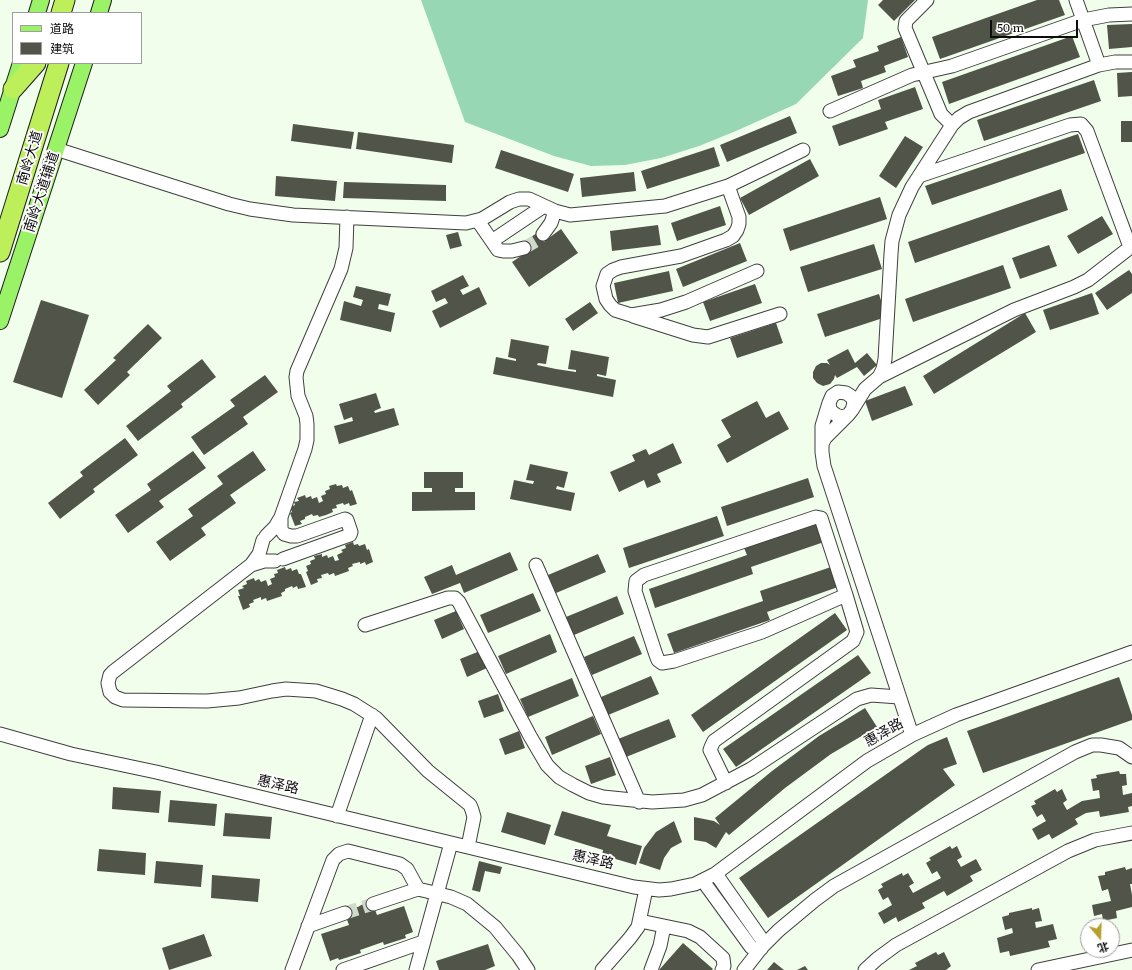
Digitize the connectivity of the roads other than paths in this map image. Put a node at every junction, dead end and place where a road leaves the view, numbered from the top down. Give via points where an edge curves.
1 (41, 0) edge
2 (65, 0) edge
3 (78, 0) edge
4 (103, 0) edge
5 (927, 0) edge
6 (1076, 0) edge
7 (37, 12) edge
8 (61, 12) edge
9 (74, 12) edge
10 (99, 12) edge
11 (1132, 14) edge
12 (1083, 20) junction
13 (1132, 62) edge
14 (21, 64) edge
15 (35, 64) edge
16 (45, 64) edge
17 (59, 64) edge
18 (84, 64) edge
19 (1099, 65) junction
20 (923, 72) junction
21 (13, 88) junction
22 (830, 111) dead end
23 (952, 125) junction
24 (0, 129) edge
25 (56, 149) junction
26 (803, 150) dead end
27 (919, 176) junction
28 (728, 186) junction
29 (0, 209) edge
30 (549, 209) junction
31 (347, 217) junction
32 (478, 221) junction
33 (543, 234) tunnel mouth
34 (492, 241) junction
35 (1131, 246) edge
36 (524, 248) tunnel mouth
37 (0, 252) edge
38 (757, 271) dead end
39 (780, 314) dead end
40 (631, 315) junction
41 (0, 321) edge
42 (876, 380) junction
43 (838, 392) junction
44 (829, 403) junction
45 (850, 412) junction
46 (822, 444) junction
47 (281, 517) junction
48 (265, 538) junction
49 (293, 542) junction
50 (279, 560) junction
51 (251, 565) junction
52 (536, 565) dead end
53 (846, 595) junction
54 (365, 625) dead end
55 (1132, 652) edge
56 (899, 696) junction
57 (372, 716) junction
58 (0, 734) edge
59 (912, 735) junction
60 (1132, 757) edge
61 (726, 783) junction
62 (639, 802) junction
63 (337, 816) junction
64 (1132, 833) edge
65 (451, 843) junction
66 (468, 847) junction
67 (716, 874) junction
68 (703, 881) junction
69 (418, 889) junction
70 (646, 889) junction
71 (437, 893) junction
72 (373, 904) tunnel mouth
73 (345, 914) tunnel mouth
74 (640, 921) junction
75 (308, 926) junction
76 (664, 926) junction
77 (423, 942) junction
78 (761, 943) junction
79 (1132, 950) edge
80 (886, 951) junction
81 (747, 966) edge
82 (292, 970) edge
83 (344, 970) edge
84 (416, 970) edge
85 (528, 970) edge
86 (602, 970) edge
87 (651, 970) edge
88 (722, 970) edge
89 (865, 970) edge
90 (878, 970) edge
91 (1038, 970) edge

1 - 7 main road
2 - 8 highway
3 - 9 highway
4 - 10 main road
5 - 20 street via 909,17 905,25
6 - 12 street
11 - 12 street
12 - 19 street
12 - 20 street via 952,66
13 - 19 street
14 - 21 main road
15 - 21 highway
16 - 29 highway, 南岭大道
17 - 37 highway, 南岭大道
18 - 25 main road, 南岭大道辅道
19 - 23 street via 969,112
20 - 22 street
20 - 23 street via 941,114
21 - 24 main road
23 - 27 street
25 - 31 street via 229,204 278,213
25 - 41 main road, 南岭大道辅道
26 - 28 street
27 - 35 street via 1070,125 1081,124 1087,131
27 - 42 street via 899,216 892,241 886,354 883,369
28 - 30 street via 665,206 570,214
28 - 40 street via 739,217 737,230 732,236 688,254 621,267 607,274 604,286 606,299 616,310
30 - 32 street via 529,199 514,200
30 - 33 street via 551,223
30 - 34 street
31 - 32 street via 466,223
31 - 47 street via 346,248 341,269 296,377 298,396 306,416 307,440
32 - 34 street
34 - 36 street via 500,251
35 - 42 street via 1088,280 1014,310
38 - 40 street via 678,305
39 - 40 street via 708,337 693,335
42 - 43 street via 858,389
42 - 45 street via 861,394
43 - 44 street via 832,396
43 - 45 street via 852,397 854,404
44 - 45 street via 830,410 836,415 842,417
44 - 46 street via 822,426
45 - 46 street
46 - 56 street via 824,466
47 - 48 street
47 - 49 street via 280,525
48 - 49 street via 275,532
48 - 50 street via 262,545 264,554 268,558
48 - 51 street via 259,554
49 - 50 street via 289,554
50 - 51 street
51 - 57 street via 113,672 108,683 112,695 123,700 194,702 301,689 342,699
52 - 62 street
53 - 53 street via 821,518 816,516 644,576 634,585 656,655 662,663 762,632
53 - 61 street via 857,632 853,641 714,741 710,750
54 - 62 street via 448,598 455,598 546,764 559,777 589,793
55 - 59 street, 惠泽路 via 956,715
56 - 59 street
56 - 61 street via 871,695 857,699
57 - 63 street
57 - 66 street via 428,771 470,805 474,817
58 - 63 street, 惠泽路 via 71,754
59 - 67 street, 惠泽路 via 867,761
60 - 78 street via 1119,748 1101,745 1092,745 1075,752 841,882
61 - 62 street via 702,795 684,800
63 - 65 street, 惠泽路
64 - 80 street via 1076,846
65 - 66 street, 惠泽路
65 - 71 street
66 - 70 street, 惠泽路
67 - 68 street, 惠泽路
67 - 78 street
68 - 70 street, 惠泽路 via 671,889
68 - 78 street
69 - 71 street
69 - 72 street
69 - 75 street via 403,865 353,852 343,852 332,860
70 - 74 street
71 - 77 street
71 - 85 street via 451,896 482,914 508,940
73 - 75 street
74 - 76 street
74 - 86 street via 634,933
75 - 82 street
76 - 87 street
76 - 88 street via 688,931 700,937 723,958
77 - 83 street
77 - 84 street
78 - 81 street
79 - 91 street
80 - 89 street
80 - 90 street

